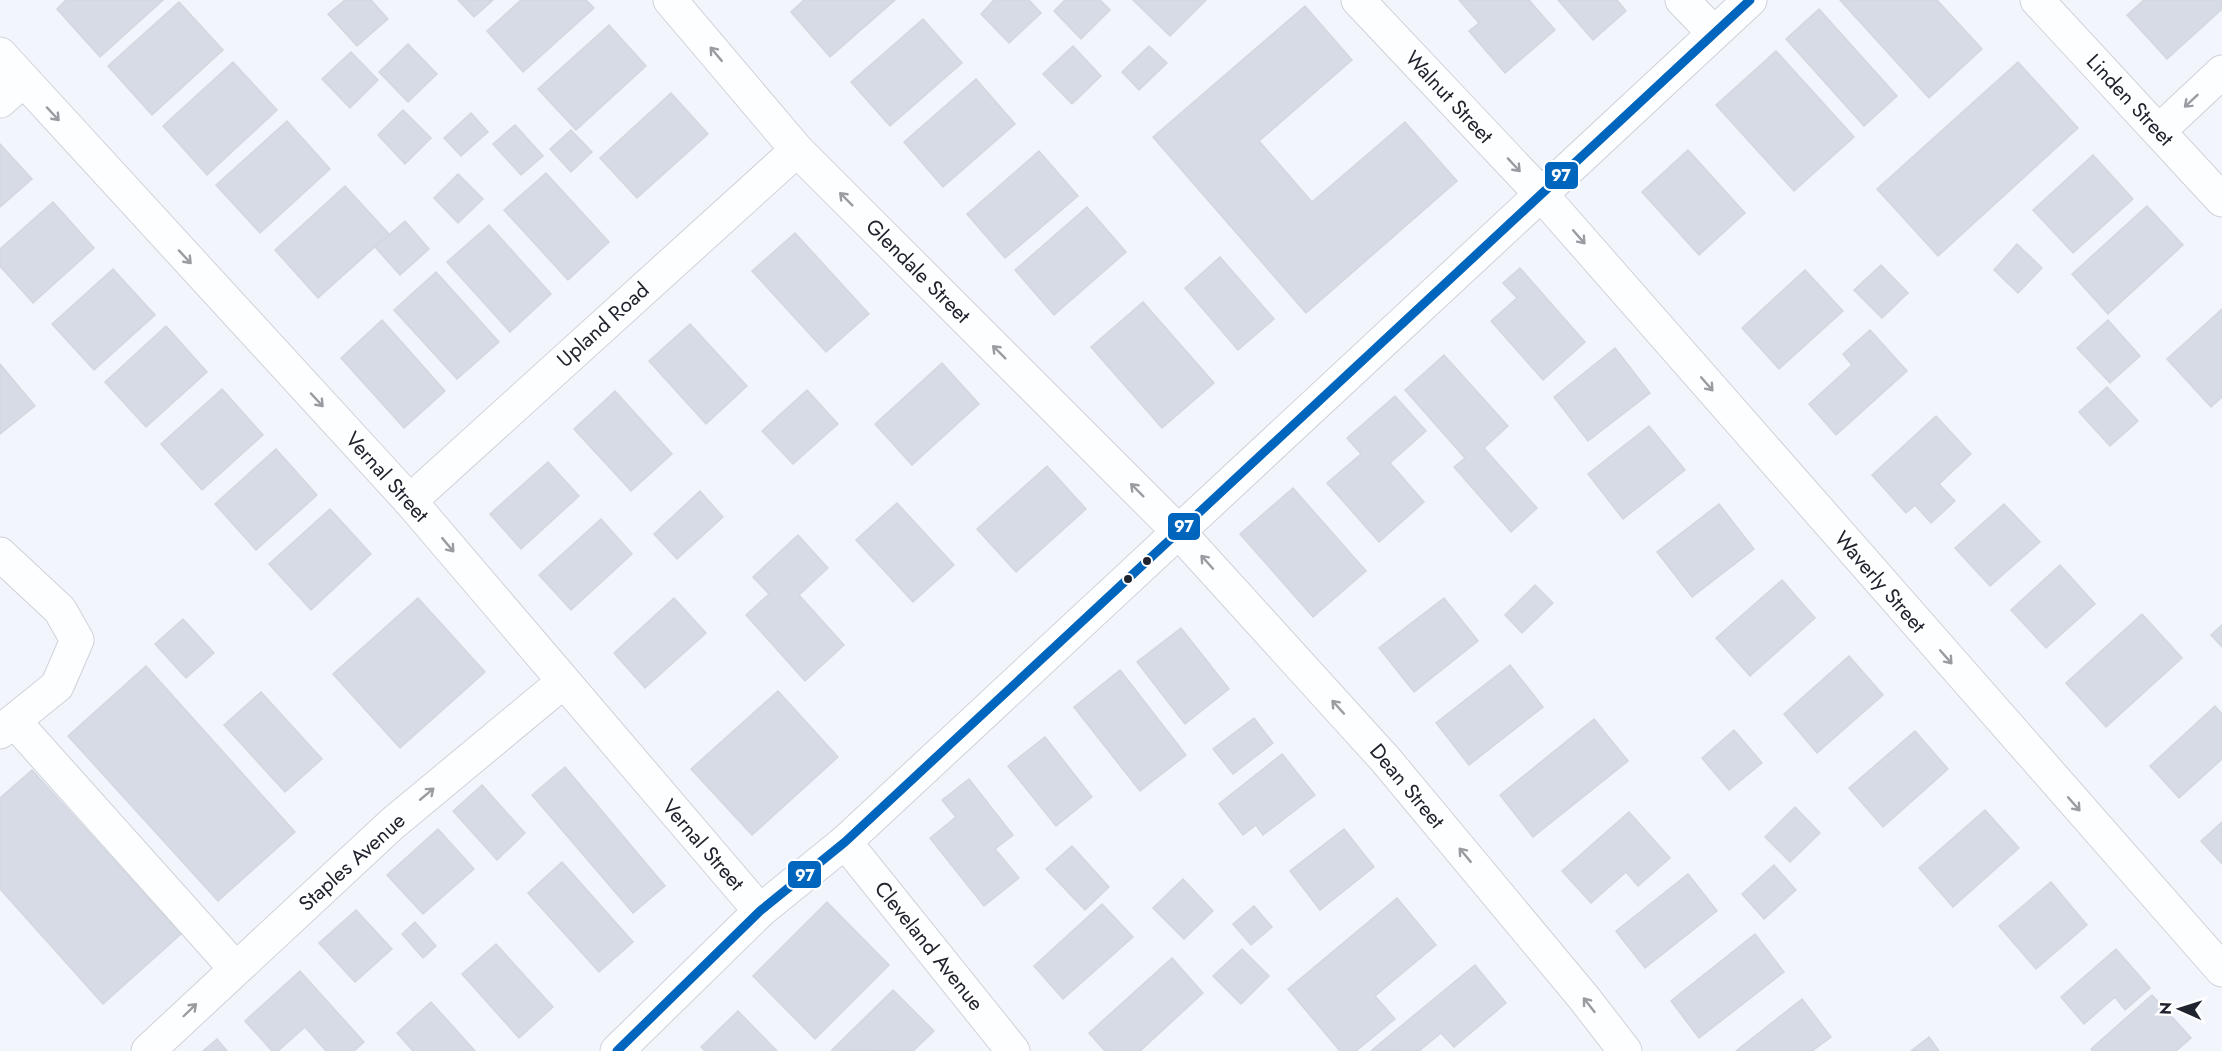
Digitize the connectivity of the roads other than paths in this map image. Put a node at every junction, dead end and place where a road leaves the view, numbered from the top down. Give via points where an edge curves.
1 (670, 0) edge
2 (1358, 0) edge
3 (1682, 0) edge
4 (1750, 0) edge
5 (2037, 0) edge
6 (1714, 33) junction
7 (0, 54) edge
8 (2222, 72) edge
9 (11, 91) edge
10 (2159, 131) junction
11 (797, 150) junction
12 (1540, 193) junction
13 (2222, 200) edge
14 (410, 501) junction
15 (1178, 531) junction
16 (4, 564) edge
17 (563, 682) junction
18 (7, 727) edge
19 (845, 842) junction
20 (760, 911) junction
21 (235, 968) junction
22 (2222, 970) edge
23 (148, 1051) edge
24 (617, 1051) edge
25 (1013, 1051) edge
26 (1625, 1051) edge

11 -> 1 street, Glendale Street
2 -> 12 street, Walnut Street
3 - 6 street
4 - 6 street
5 - 10 street, Linden Street
6 - 12 street
7 - 9 street, Vernal Street
8 -> 10 street
9 -> 14 street, Vernal Street
10 - 13 street, Linden Street
11 - 14 street, Upland Road
15 -> 11 street, Glendale Street
12 - 15 street
12 -> 22 street, Waverly Street
14 -> 17 street, Vernal Street
15 - 19 street
26 -> 15 street, Dean Street via 1385,759
16 - 18 street via 60,610 77,640 57,686
17 - 20 street, Vernal Street
21 -> 17 street, Staples Avenue via 392,824
18 - 21 street
19 - 20 street
19 - 25 street, Cleveland Avenue
20 - 24 street
23 -> 21 street, Staples Avenue

